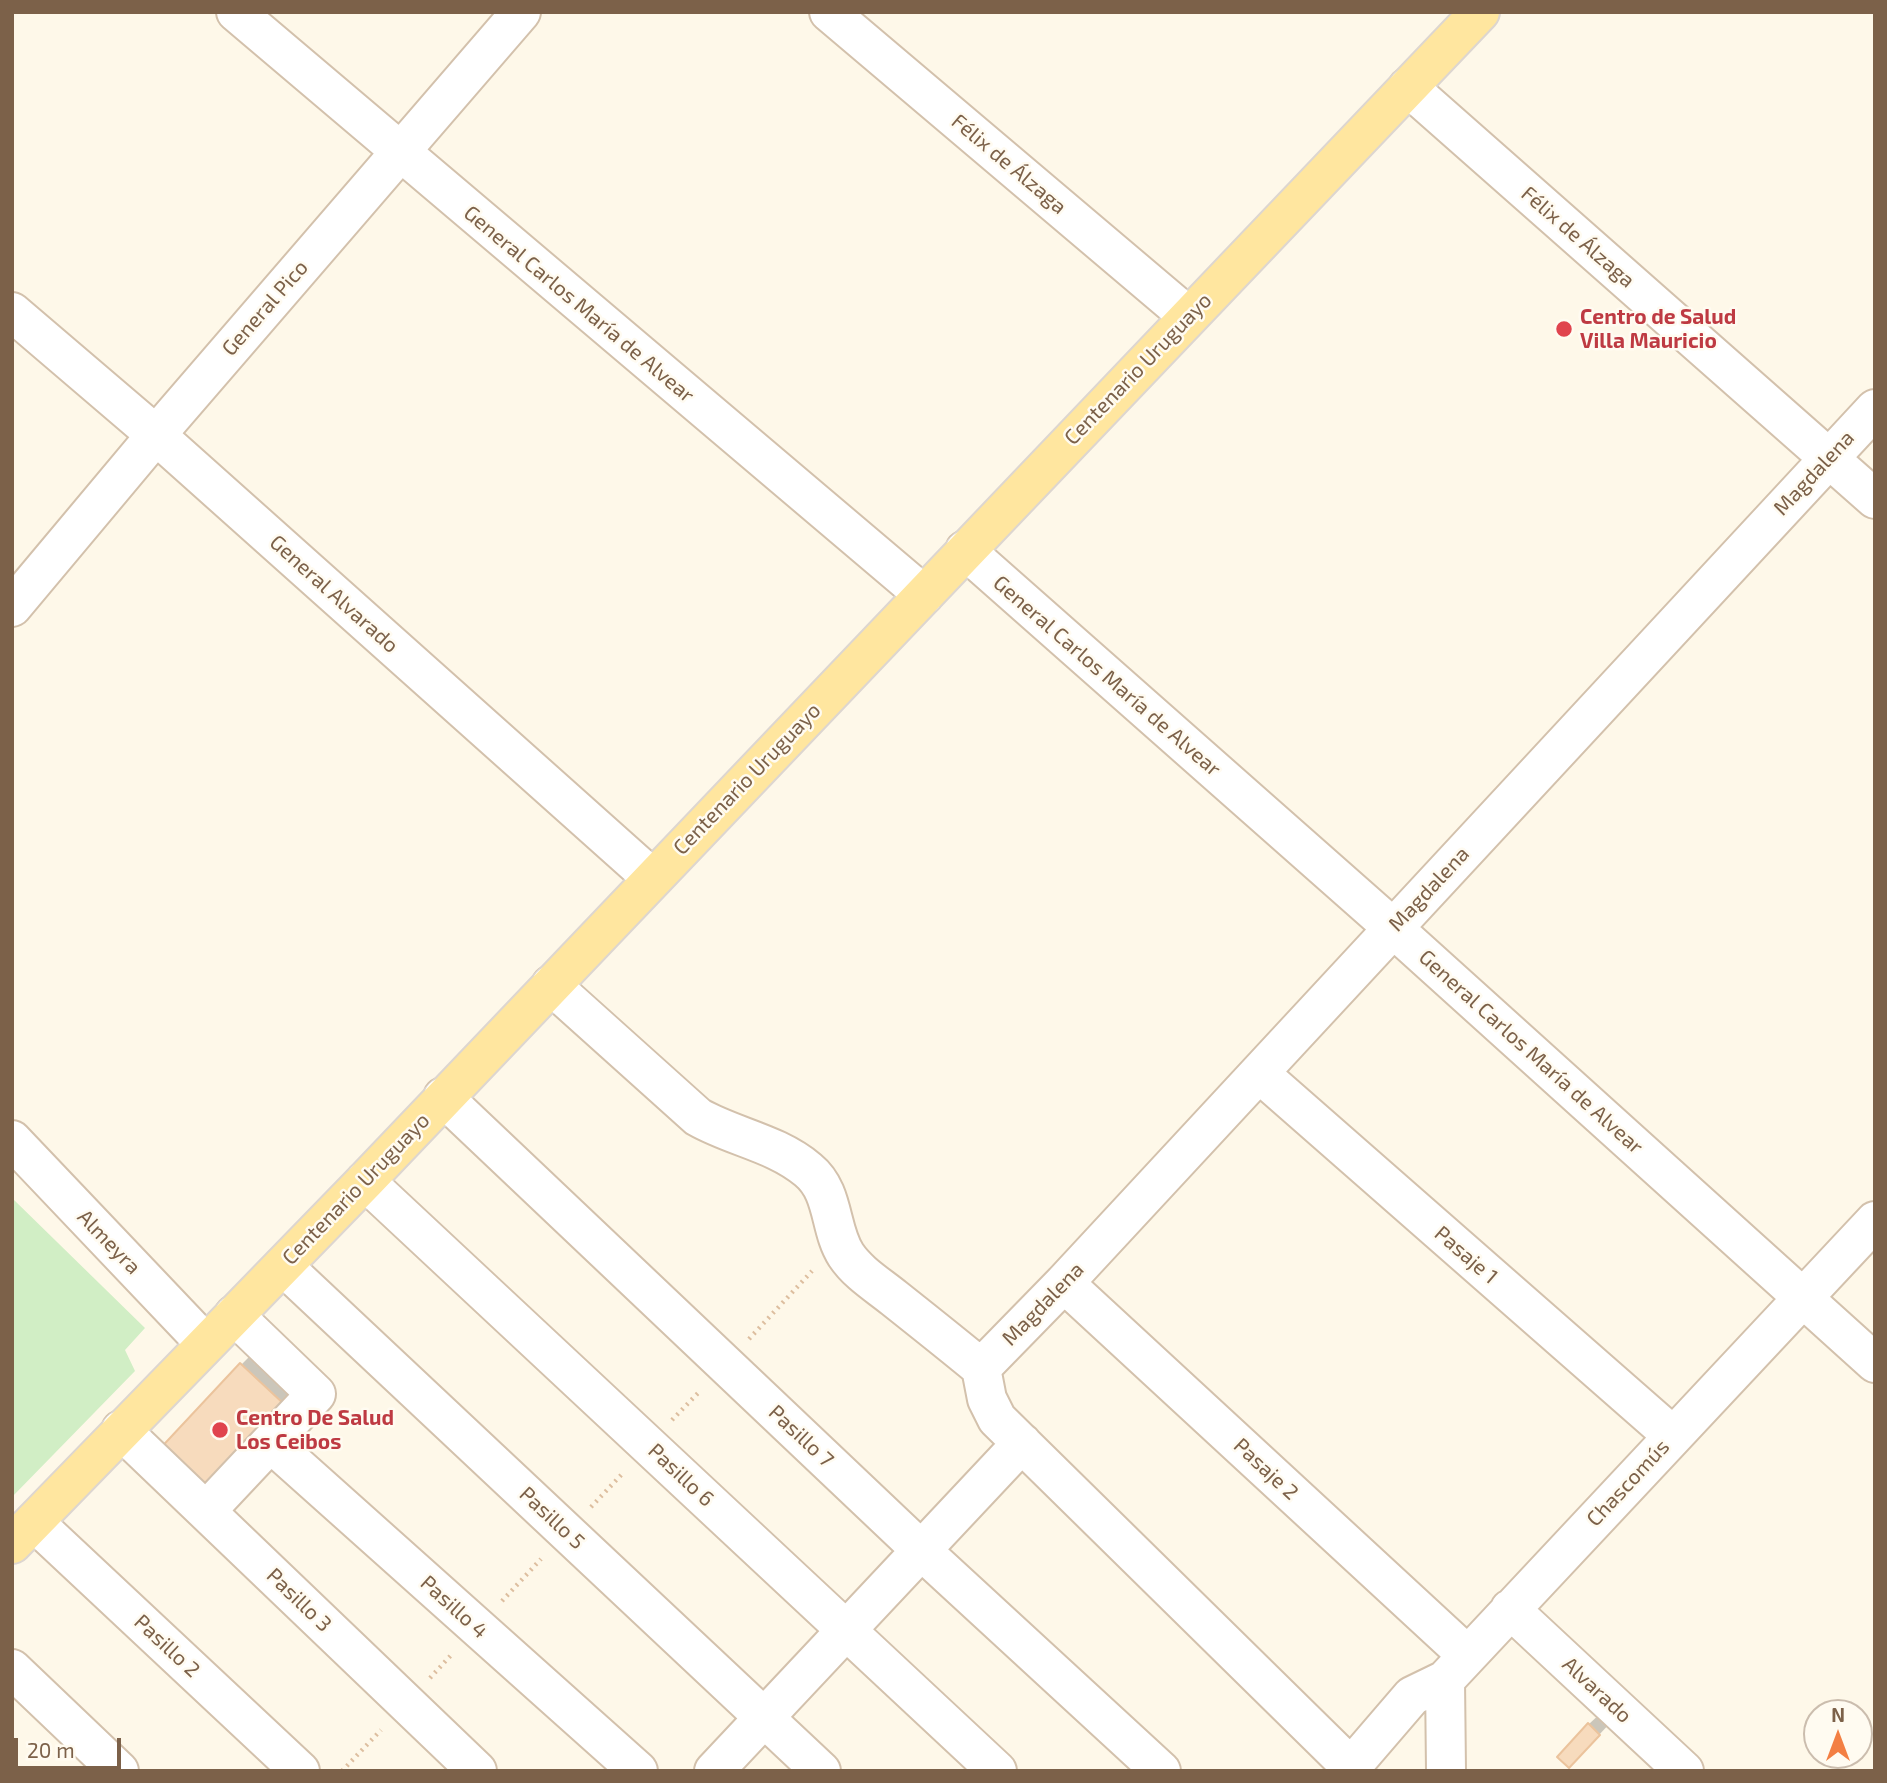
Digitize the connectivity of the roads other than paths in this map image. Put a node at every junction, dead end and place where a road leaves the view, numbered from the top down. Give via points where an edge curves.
1 (236, 12) edge
2 (522, 12) edge
3 (829, 12) edge
4 (1480, 12) edge
5 (1408, 87) junction
6 (399, 153) junction
7 (12, 312) edge
8 (1188, 316) junction
9 (1875, 409) edge
10 (156, 435) junction
11 (1829, 458) junction
12 (1875, 499) edge
13 (965, 550) junction
14 (924, 595) junction
15 (12, 607) edge
16 (652, 878) junction
17 (1393, 928) junction
18 (551, 985) junction
19 (1259, 1073) junction
20 (443, 1097) junction
21 (12, 1140) edge
22 (365, 1181) junction
23 (1875, 1221) edge
24 (283, 1266) junction
25 (1064, 1283) junction
26 (1803, 1297) junction
27 (234, 1315) junction
28 (205, 1343) junction
29 (1875, 1363) edge
30 (981, 1368) junction
31 (121, 1430) junction
32 (1673, 1436) junction
33 (271, 1443) junction
34 (1022, 1443) junction
35 (206, 1511) junction
36 (23, 1533) edge
37 (922, 1550) junction
38 (1510, 1609) junction
39 (847, 1630) junction
40 (1456, 1667) junction
41 (12, 1668) edge
42 (764, 1718) junction
43 (119, 1771) edge
44 (300, 1771) edge
45 (477, 1771) edge
46 (638, 1771) edge
47 (714, 1771) edge
48 (821, 1771) edge
49 (997, 1771) edge
50 (1161, 1771) edge
51 (1446, 1771) edge
52 (1684, 1771) edge

1 - 6 street, General Carlos María de Alvear
2 - 6 street, General Pico
3 - 8 street, Félix de Álzaga
4 - 5 main road, Centenario Uruguayo
5 - 8 main road, Centenario Uruguayo
5 - 11 street, Félix de Álzaga
6 - 10 street, General Pico
6 - 14 street, General Carlos María de Alvear
7 - 10 street, General Alvarado
8 - 13 main road, Centenario Uruguayo
9 - 11 street, Magdalena
10 - 15 street, General Pico
10 - 16 street, General Alvarado
11 - 12 street, Félix de Álzaga
11 - 17 street, Magdalena
13 - 14 main road, Centenario Uruguayo
13 - 17 street, General Carlos María de Alvear
14 - 16 main road, Centenario Uruguayo
16 - 18 main road, Centenario Uruguayo
17 - 19 street, Magdalena
17 - 26 street, General Carlos María de Alvear
18 - 20 main road, Centenario Uruguayo
18 - 30 street via 698,1117 789,1157 809,1171 823,1188 839,1243 855,1266
19 - 25 street, Magdalena
19 - 32 street, Pasaje 1
20 - 22 main road, Centenario Uruguayo
20 - 37 street, Pasillo 7
21 - 28 street, Almeyra
22 - 24 main road, Centenario Uruguayo
22 - 39 street, Pasillo 6
23 - 26 street, Chascomús
24 - 27 main road, Centenario Uruguayo
24 - 42 street, Pasillo 5
25 - 30 street, Magdalena
25 - 40 street, Pasaje 2
26 - 29 street, General Carlos María de Alvear
26 - 32 street, Chascomús
27 - 28 main road, Centenario Uruguayo
27 - 33 street via 316,1394
28 - 31 main road, Centenario Uruguayo
30 - 34 street via 987,1399 997,1419
31 - 35 street, Pasillo 3
31 - 36 main road, Centenario Uruguayo
32 - 38 street, Chascomús
33 - 35 street
33 - 46 street, Pasillo 4
34 - 37 street
34 - 40 street via 1351,1767 1412,1696
35 - 45 street, Pasillo 3
36 - 44 street, Pasillo 2
37 - 39 street
37 - 50 street, Pasillo 7
38 - 40 street, Chascomús
38 - 52 street, Alvarado
39 - 42 street
39 - 49 street, Pasillo 6
40 - 51 street
41 - 43 street
42 - 47 street
42 - 48 street, Pasillo 5

